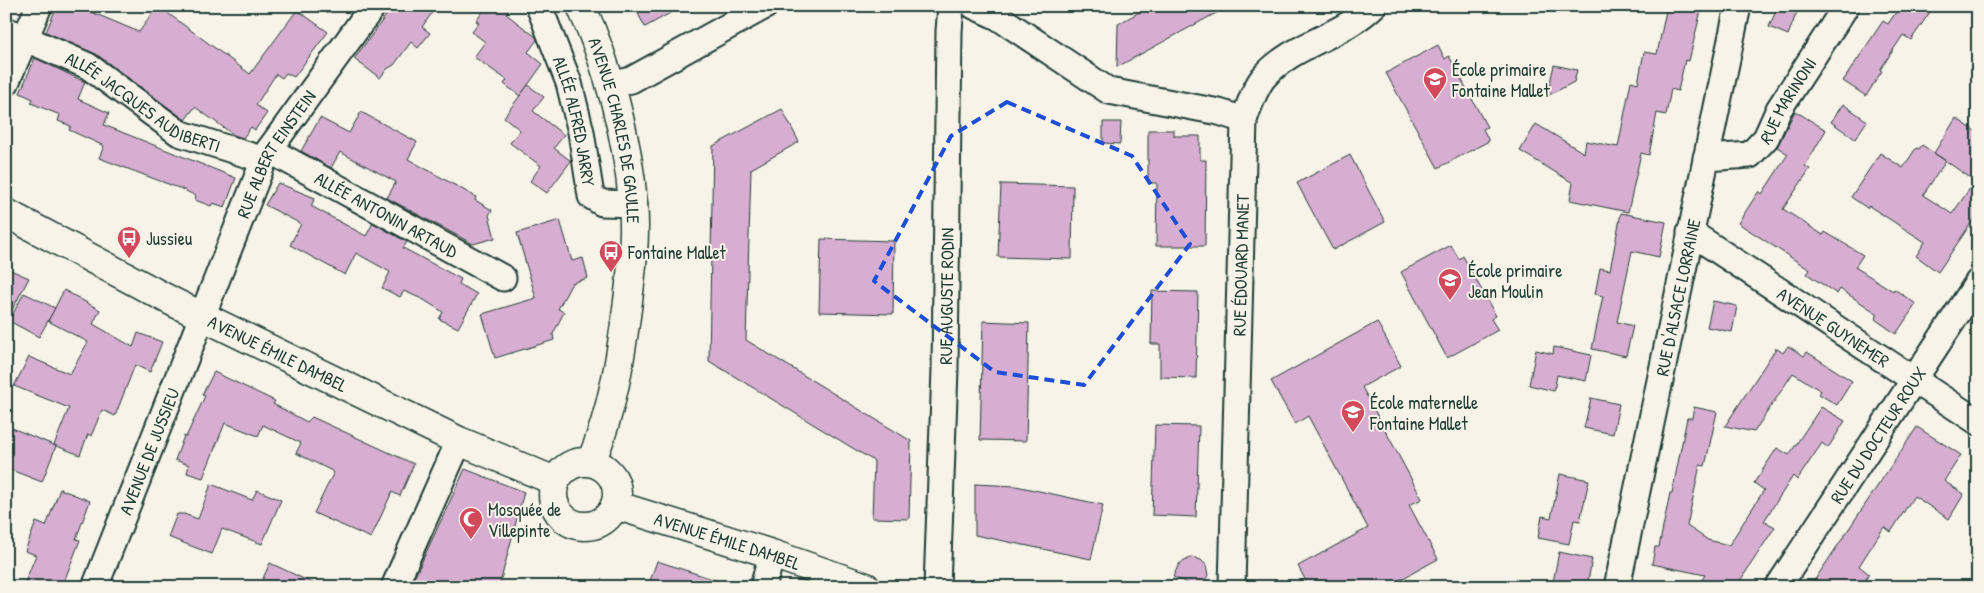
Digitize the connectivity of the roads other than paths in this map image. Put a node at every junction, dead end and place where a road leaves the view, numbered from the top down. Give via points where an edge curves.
1 (39, 6) edge
2 (373, 6) edge
3 (540, 6) edge
4 (581, 6) edge
5 (766, 6) edge
6 (951, 6) edge
7 (974, 6) edge
8 (1373, 6) edge
9 (1738, 6) edge
10 (1846, 6) edge
11 (16, 34) edge
12 (6, 83) edge
13 (611, 85) junction
14 (1244, 120) junction
15 (266, 155) junction
16 (1706, 158) junction
17 (634, 204) junction
18 (6, 213) edge
19 (1690, 232) junction
20 (503, 278) dead end
21 (1978, 282) edge
22 (202, 316) junction
23 (1913, 380) junction
24 (1978, 422) edge
25 (459, 441) junction
26 (591, 462) junction
27 (555, 481) junction
28 (615, 505) junction
29 (772, 554) junction
30 (95, 587) edge
31 (394, 587) edge
32 (763, 587) edge
33 (866, 587) edge
34 (936, 587) edge
35 (1232, 587) edge
36 (1617, 587) edge
37 (1778, 587) edge

1 - 11 street
2 - 15 street, RUE ALBERT EINSTEIN
3 - 17 street, ALLÉE ALFRED JARRY via 569,83 591,196 602,203
4 - 13 street, AVENUE CHARLES DE GAULLE
5 - 13 street via 631,80
6 - 34 street, RUE AUGUSTE RODIN via 945,369
7 - 14 street via 998,17 1109,91 1219,112
8 - 14 street, RUE ÉDOUARD MANET via 1334,33 1286,58 1263,79
9 - 16 street, RUE D'ALSACE LORRAINE
10 - 16 street, RUE MARINONI via 1779,109 1766,138 1750,155
11 - 12 street
11 - 15 street, ALLÉE JACQUES AUDIBERTI via 88,66 178,133
13 - 17 street, AVENUE CHARLES DE GAULLE
14 - 35 street, RUE ÉDOUARD MANET
15 - 20 street, ALLÉE ANTONIN ARTAUD
15 - 22 street, RUE ALBERT EINSTEIN
16 - 19 street, RUE D'ALSACE LORRAINE
17 - 26 street, AVENUE CHARLES DE GAULLE via 633,260 618,374
18 - 22 street, AVENUE ÉMILE DAMBEL
19 - 23 street, AVENUE GUYNEMER
19 - 36 street, RUE D'ALSACE LORRAINE
21 - 23 street, RUE DU DOCTEUR ROUX
22 - 25 street, AVENUE ÉMILE DAMBEL
22 - 30 street, AVENUE DE JUSSIEU
23 - 24 street, AVENUE GUYNEMER
23 - 37 street, RUE DU DOCTEUR ROUX
25 - 27 street, AVENUE ÉMILE DAMBEL
25 - 31 street
26 - 27 street via 570,465
26 - 28 street via 600,465 613,478
27 - 28 street via 552,499 555,508 568,522 596,525
28 - 29 street, AVENUE ÉMILE DAMBEL
29 - 32 street
29 - 33 street, AVENUE ÉMILE DAMBEL

